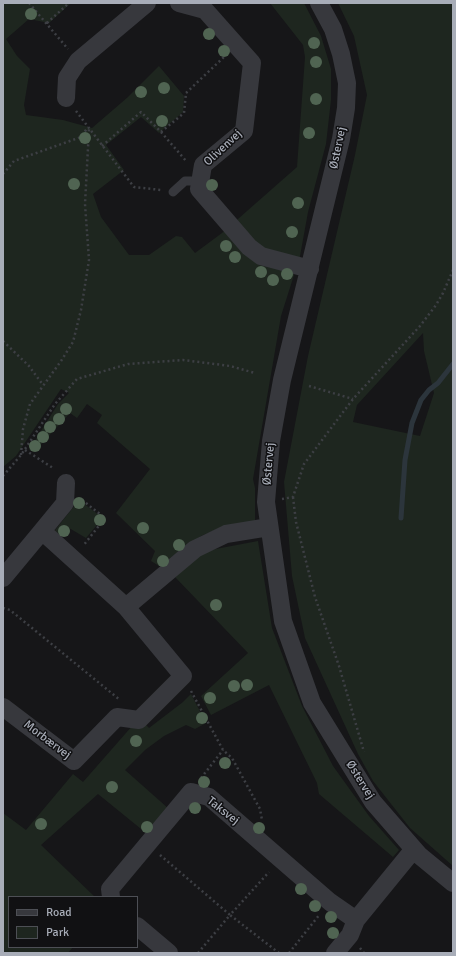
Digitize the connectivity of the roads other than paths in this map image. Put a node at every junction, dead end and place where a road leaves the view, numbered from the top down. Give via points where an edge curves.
1 (146, 3) edge
2 (179, 3) edge
3 (319, 3) edge
4 (66, 98) road end
5 (202, 173) junction
6 (173, 192) road end
7 (310, 269) junction
8 (66, 483) dead end
9 (269, 527) junction
10 (42, 531) junction
11 (3, 578) edge
12 (126, 606) junction
13 (3, 707) edge
14 (414, 849) junction
15 (453, 883) edge
16 (112, 896) edge
17 (356, 920) junction
18 (138, 927) edge
19 (169, 953) edge
20 (335, 953) edge

1 - 4 street via 78,61 67,78
2 - 5 street, Olivenvej via 205,10 252,63 244,131
3 - 7 street, Østervej via 333,28 347,83 342,139
5 - 6 lane via 185,181
5 - 7 street, Olivenvej via 200,189 249,248 261,256
7 - 9 street, Østervej via 282,380 271,441 266,502
8 - 10 street via 65,503
9 - 12 street via 226,534 195,549
9 - 14 street, Østervej via 283,621 312,703 373,802
10 - 11 street
10 - 12 street
12 - 13 street, Morbærvej via 183,676 139,720 117,717 74,761
14 - 15 street, Østervej
14 - 17 street
16 - 17 street, Taksvej via 110,889 191,792 209,798 330,902
17 - 20 street via 350,935
18 - 19 street

